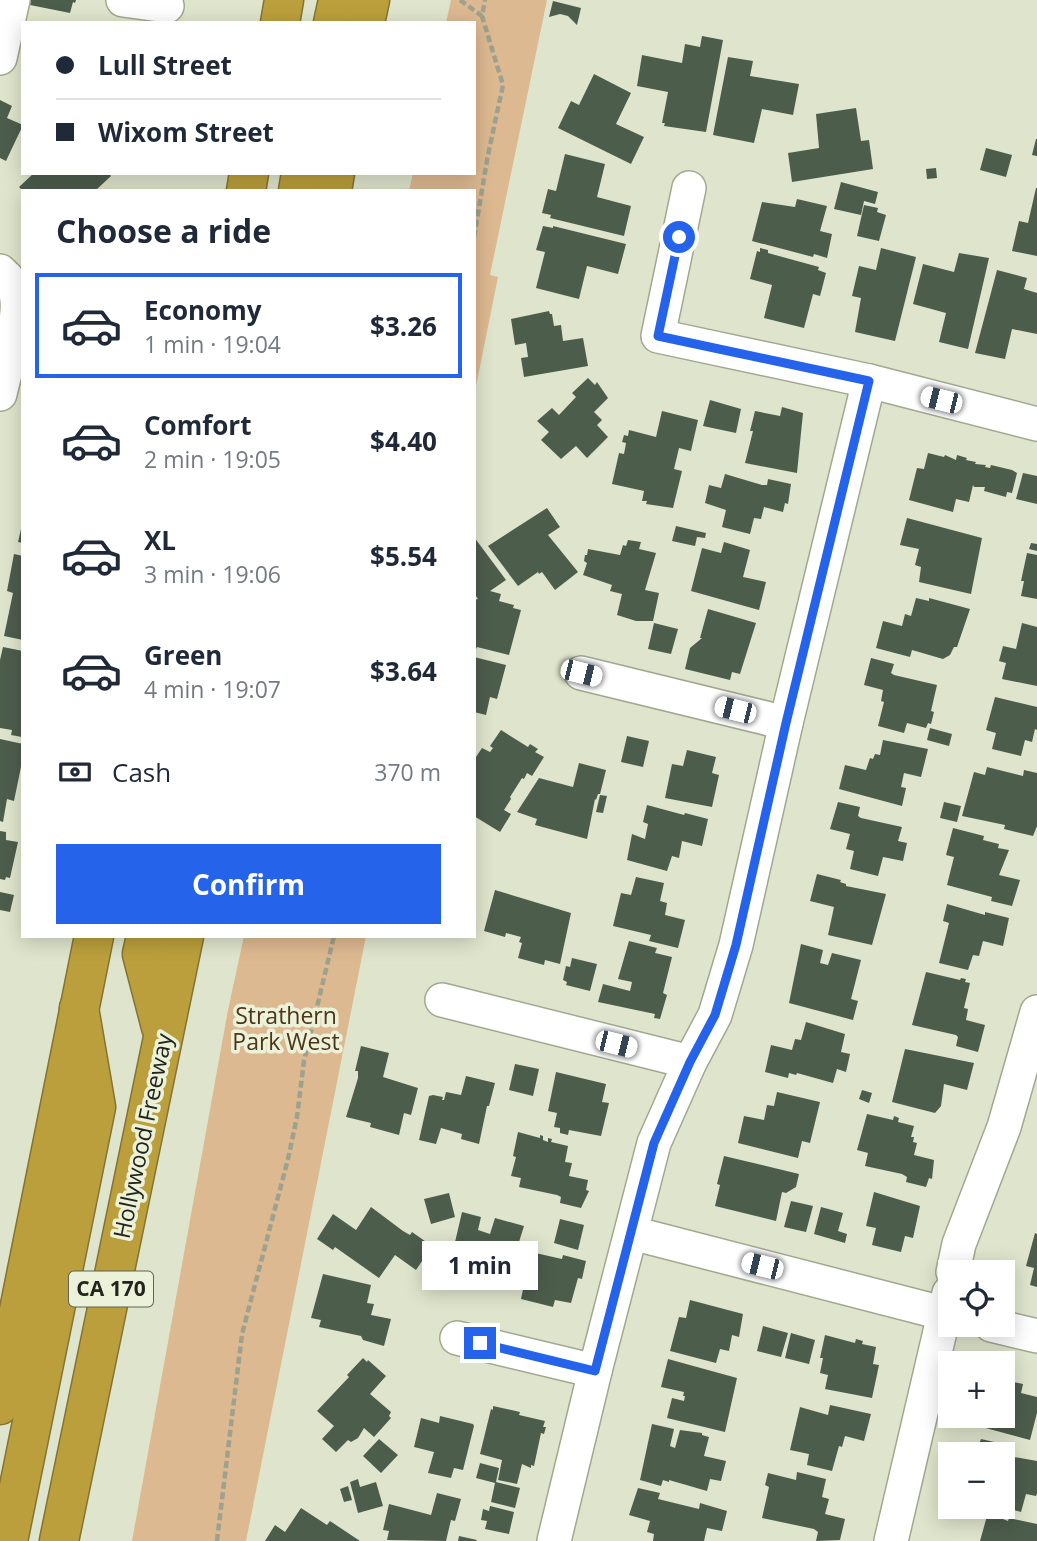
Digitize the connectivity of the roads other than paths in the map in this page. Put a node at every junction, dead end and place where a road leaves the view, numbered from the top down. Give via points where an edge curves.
1 (13, 0) edge
2 (123, 0) edge
3 (284, 0) edge
4 (338, 0) edge
5 (370, 0) edge
6 (167, 6) dead end
7 (280, 21) edge
8 (333, 21) edge
9 (365, 21) edge
10 (0, 58) edge
11 (689, 188) dead end
12 (8, 283) edge
13 (869, 381) junction
14 (0, 394) edge
15 (1037, 424) edge
16 (581, 673) dead end
17 (786, 723) junction
18 (94, 938) edge
19 (146, 938) edge
20 (184, 938) edge
21 (442, 1000) dead end
22 (79, 1008) junction
23 (1037, 1012) edge
24 (164, 1036) junction
25 (690, 1062) junction
26 (632, 1233) junction
27 (956, 1260) edge
28 (938, 1303) edge
29 (1015, 1331) edge
30 (1037, 1336) edge
31 (941, 1337) edge
32 (457, 1338) dead end
33 (595, 1371) junction
34 (0, 1405) edge
35 (8, 1541) edge
36 (59, 1541) edge
37 (554, 1541) edge
38 (891, 1541) edge

1 - 10 street
2 - 6 street
3 - 7 highway
4 - 8 highway
5 - 9 highway
11 - 13 street via 658,336
12 - 14 street via 16,315
13 - 15 street
13 - 17 street
16 - 17 street
17 - 25 street via 736,945 715,1015
18 - 22 highway
19 - 24 highway via 142,954
20 - 24 highway, Hollywood Freeway / CA 170
21 - 25 street
22 - 34 highway
22 - 35 highway via 96,1107
23 - 27 street via 1004,1127
24 - 36 highway, Hollywood Freeway / CA 170
25 - 26 street via 654,1143
26 - 28 street
26 - 33 street
29 - 30 street
31 - 38 street
32 - 33 street
33 - 37 street

